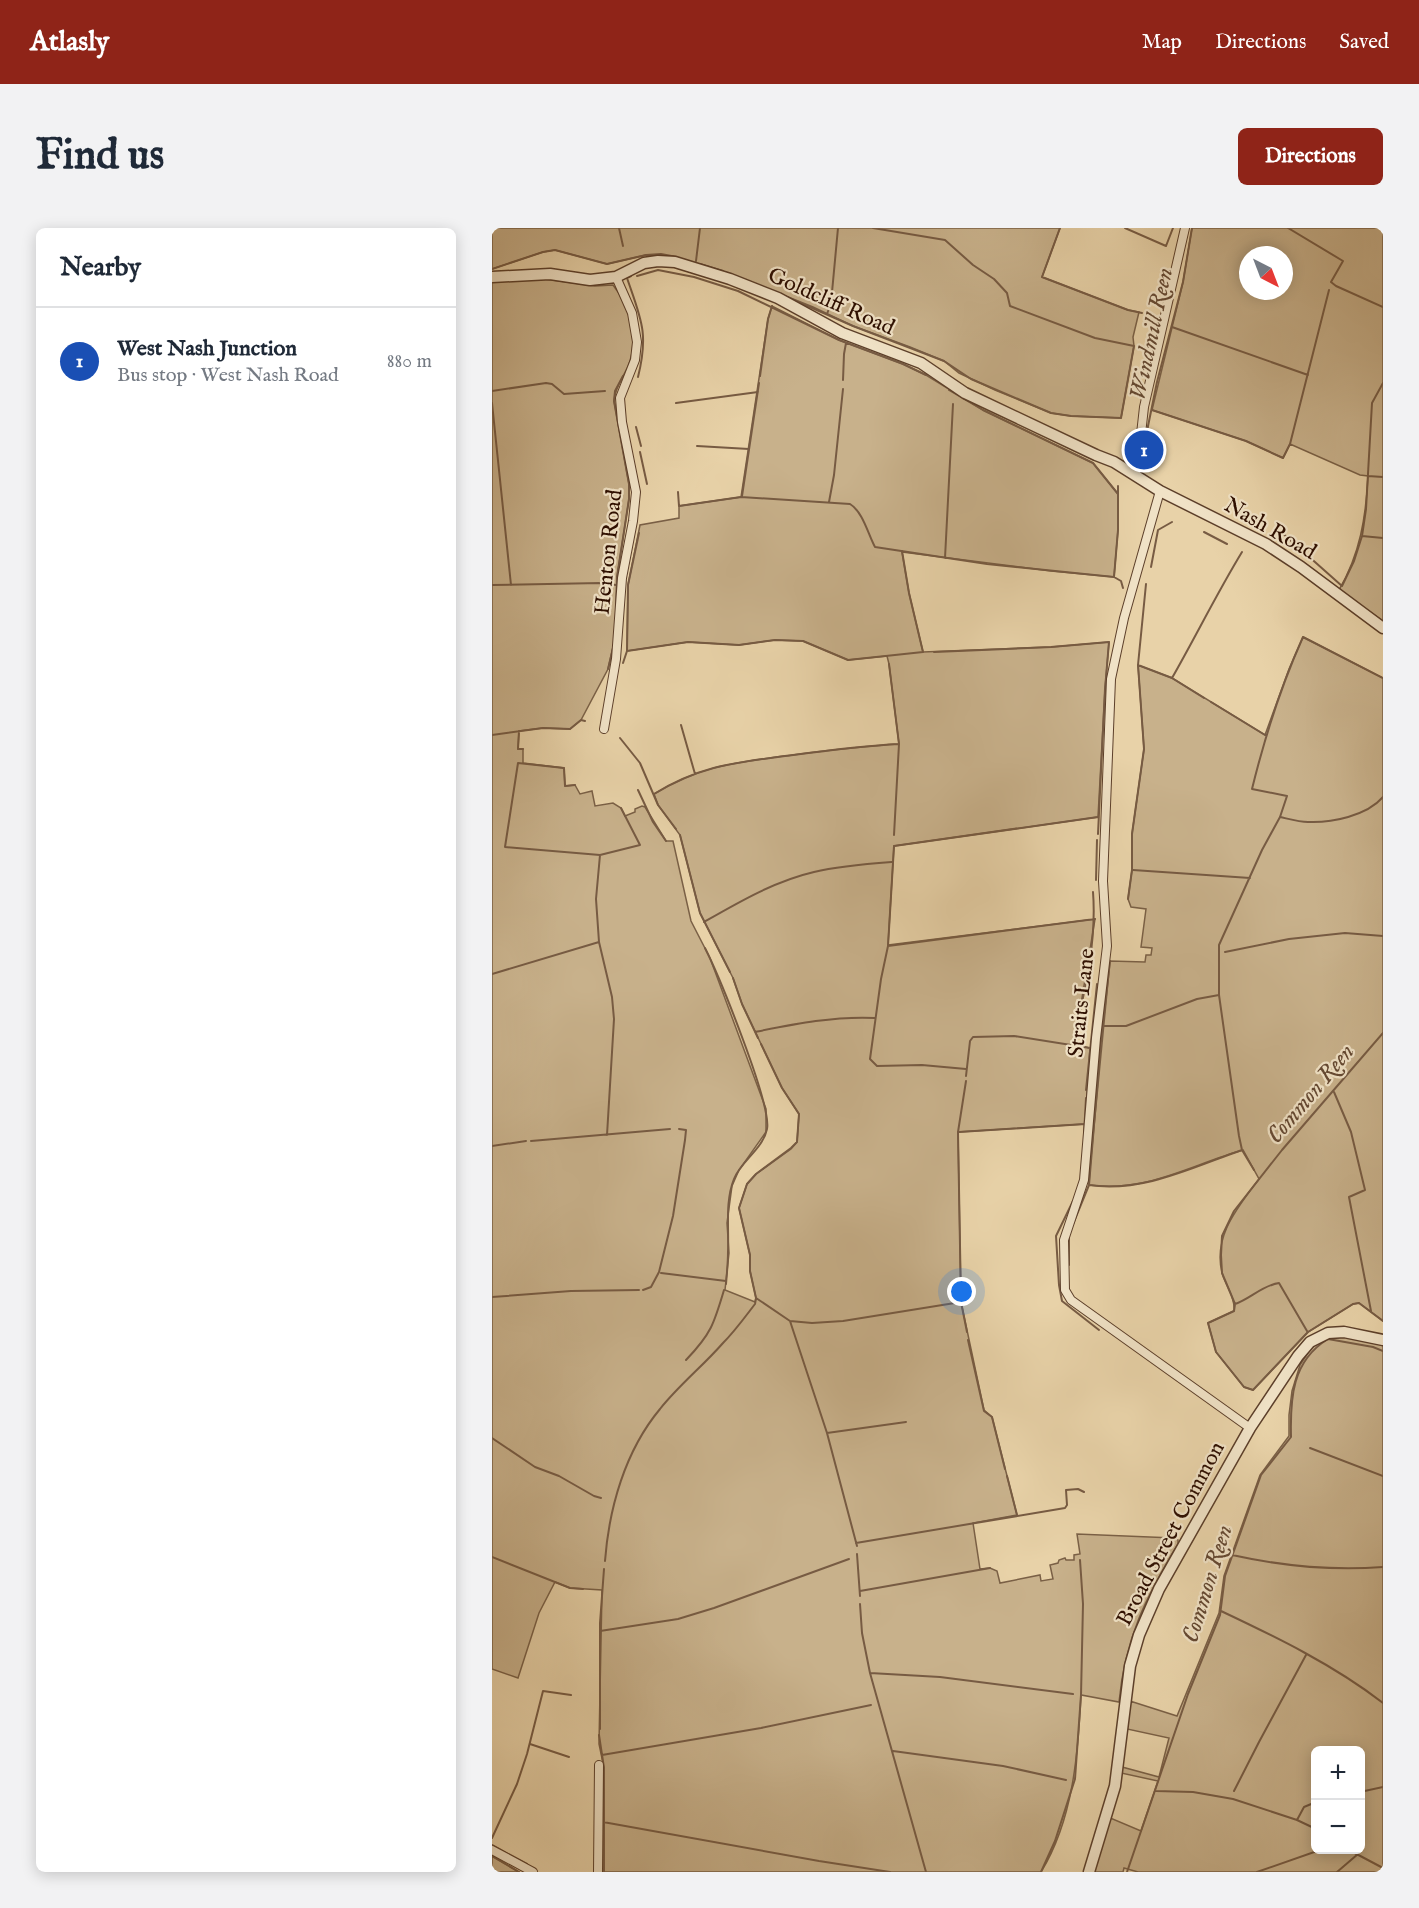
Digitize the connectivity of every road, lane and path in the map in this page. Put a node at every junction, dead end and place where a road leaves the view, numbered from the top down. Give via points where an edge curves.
1 (1185, 228) edge
2 (492, 277) edge
3 (616, 277) junction
4 (1133, 472) junction
5 (1160, 491) junction
6 (1383, 628) edge
7 (604, 729) dead end
8 (1383, 1340) edge
9 (1250, 1428) junction
10 (599, 1765) dead end
11 (492, 1850) edge
12 (533, 1872) edge
13 (598, 1872) edge
14 (1089, 1872) edge

1 - 4 street
2 - 3 street, Goldcliff Road
3 - 4 street, Goldcliff Road via 644,263 658,261 675,262 730,279 778,298 842,333 921,363 965,393
3 - 7 street, Henton Road via 632,313 638,342 620,398 636,492
4 - 5 street, Nash Road
5 - 6 street, Nash Road via 1266,544
5 - 9 street, Straits Lane via 1111,679 1103,881 1107,946 1084,1180 1064,1240 1065,1290 1071,1300
8 - 9 street, Broad Street Common via 1344,1332 1328,1333 1310,1342
9 - 14 street, Broad Street Common via 1159,1589 1139,1635 1130,1666 1115,1786
10 - 13 street
11 - 12 street

